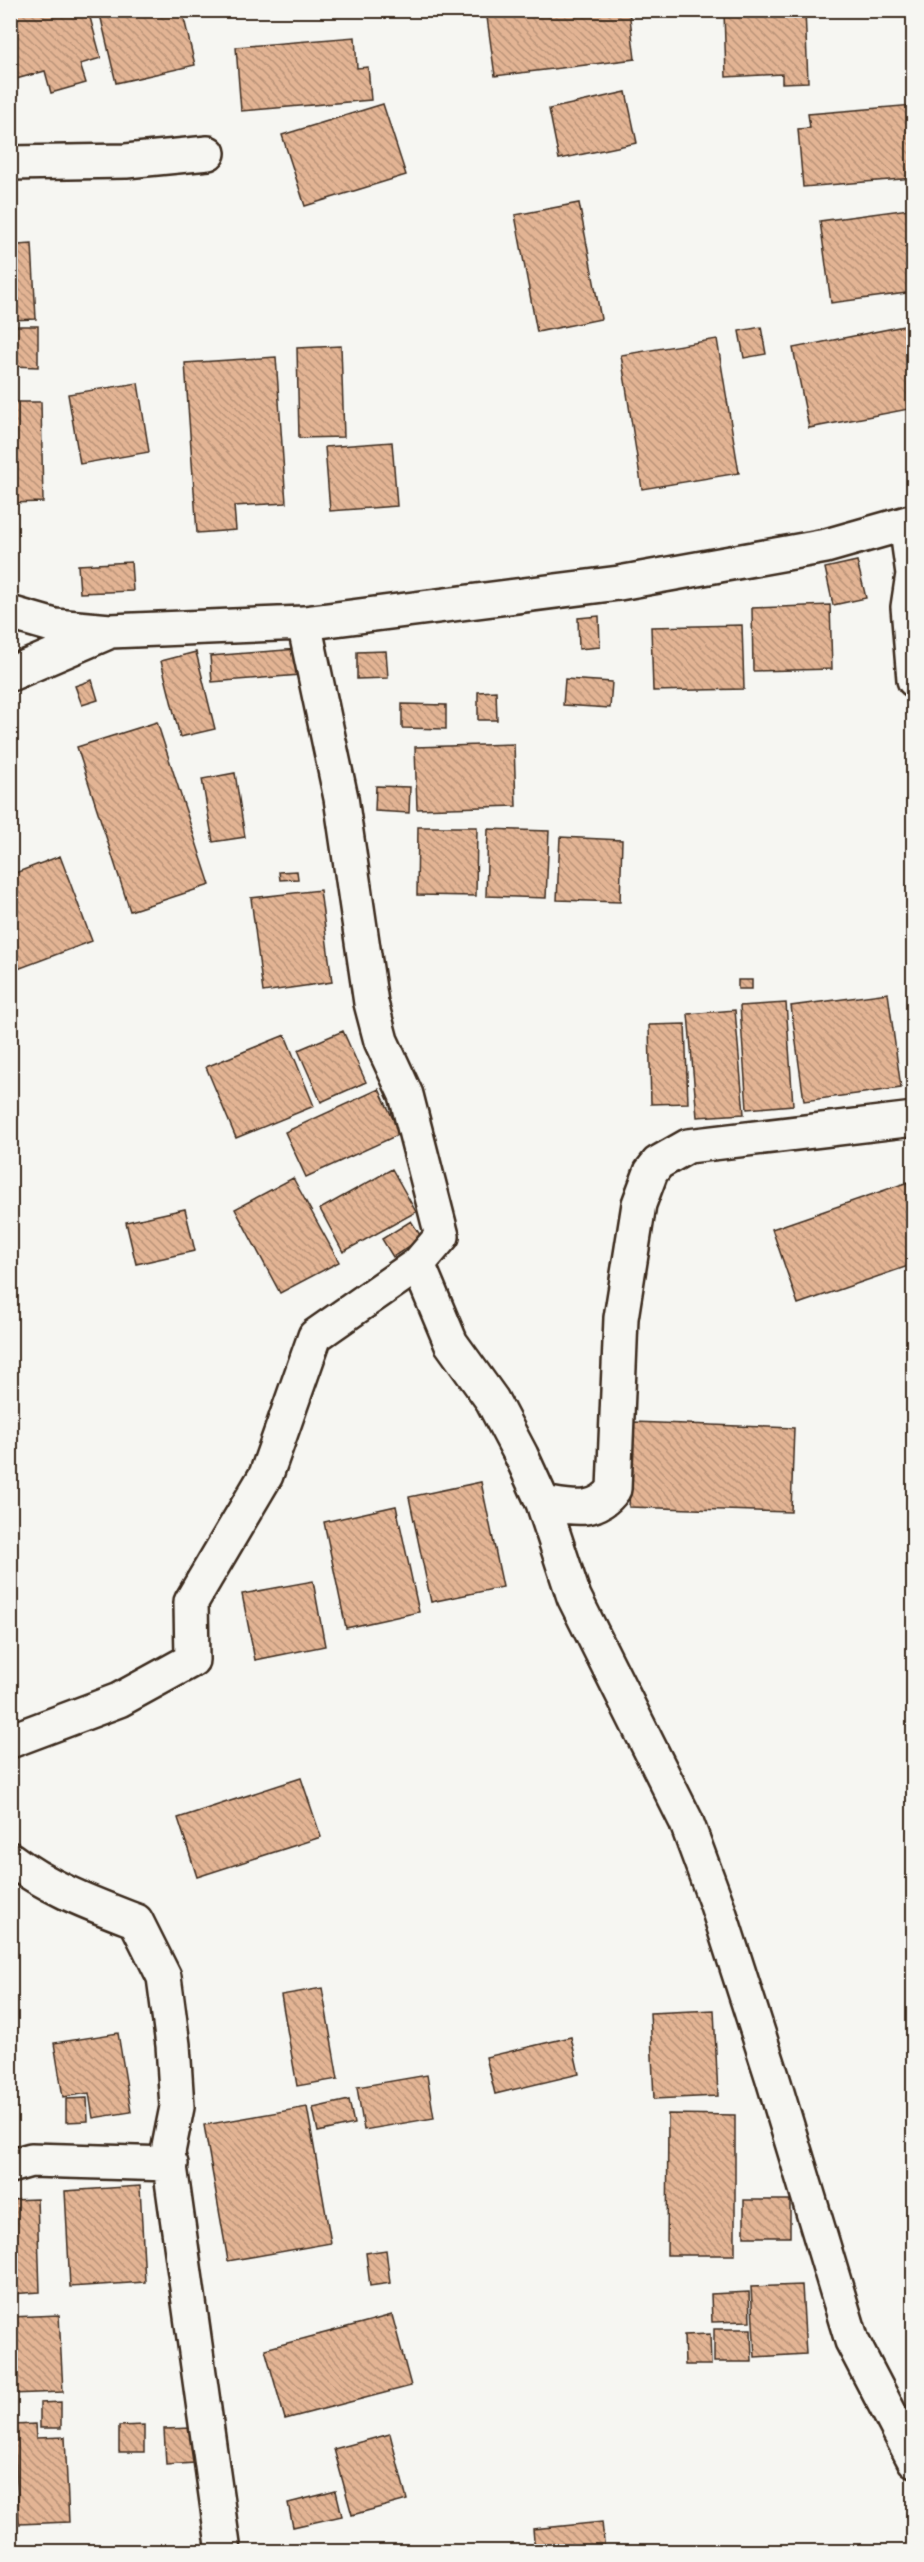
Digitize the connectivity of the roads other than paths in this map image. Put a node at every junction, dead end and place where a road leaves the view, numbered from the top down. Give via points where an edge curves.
1 (208, 153) dead end
2 (10, 163) edge
3 (910, 522) edge
4 (10, 614) edge
5 (304, 623) junction
6 (110, 631) junction
7 (10, 674) edge
8 (914, 680) edge
9 (914, 1119) edge
10 (418, 1264) junction
11 (543, 1503) junction
12 (10, 1741) edge
13 (10, 1859) edge
14 (171, 2164) junction
15 (10, 2166) edge
16 (914, 2460) edge
17 (224, 2552) edge

1 - 2 street via 126,161
3 - 5 street via 826,546 619,583
3 - 8 street via 913,574 908,607
4 - 6 street via 55,626
5 - 6 street
5 - 10 street via 341,798 371,1004 381,1041 406,1095 442,1236
6 - 7 street
9 - 11 street via 688,1146 658,1163 639,1204 621,1318 614,1489 594,1507
10 - 11 street via 451,1343 492,1400
10 - 12 street via 315,1336 266,1475 191,1602 192,1660 119,1700
11 - 16 street via 574,1597 686,1821 772,2076 852,2341
13 - 14 street via 73,1897 136,1921 164,1977 177,2107 168,2152
14 - 15 street via 31,2160
14 - 17 street

